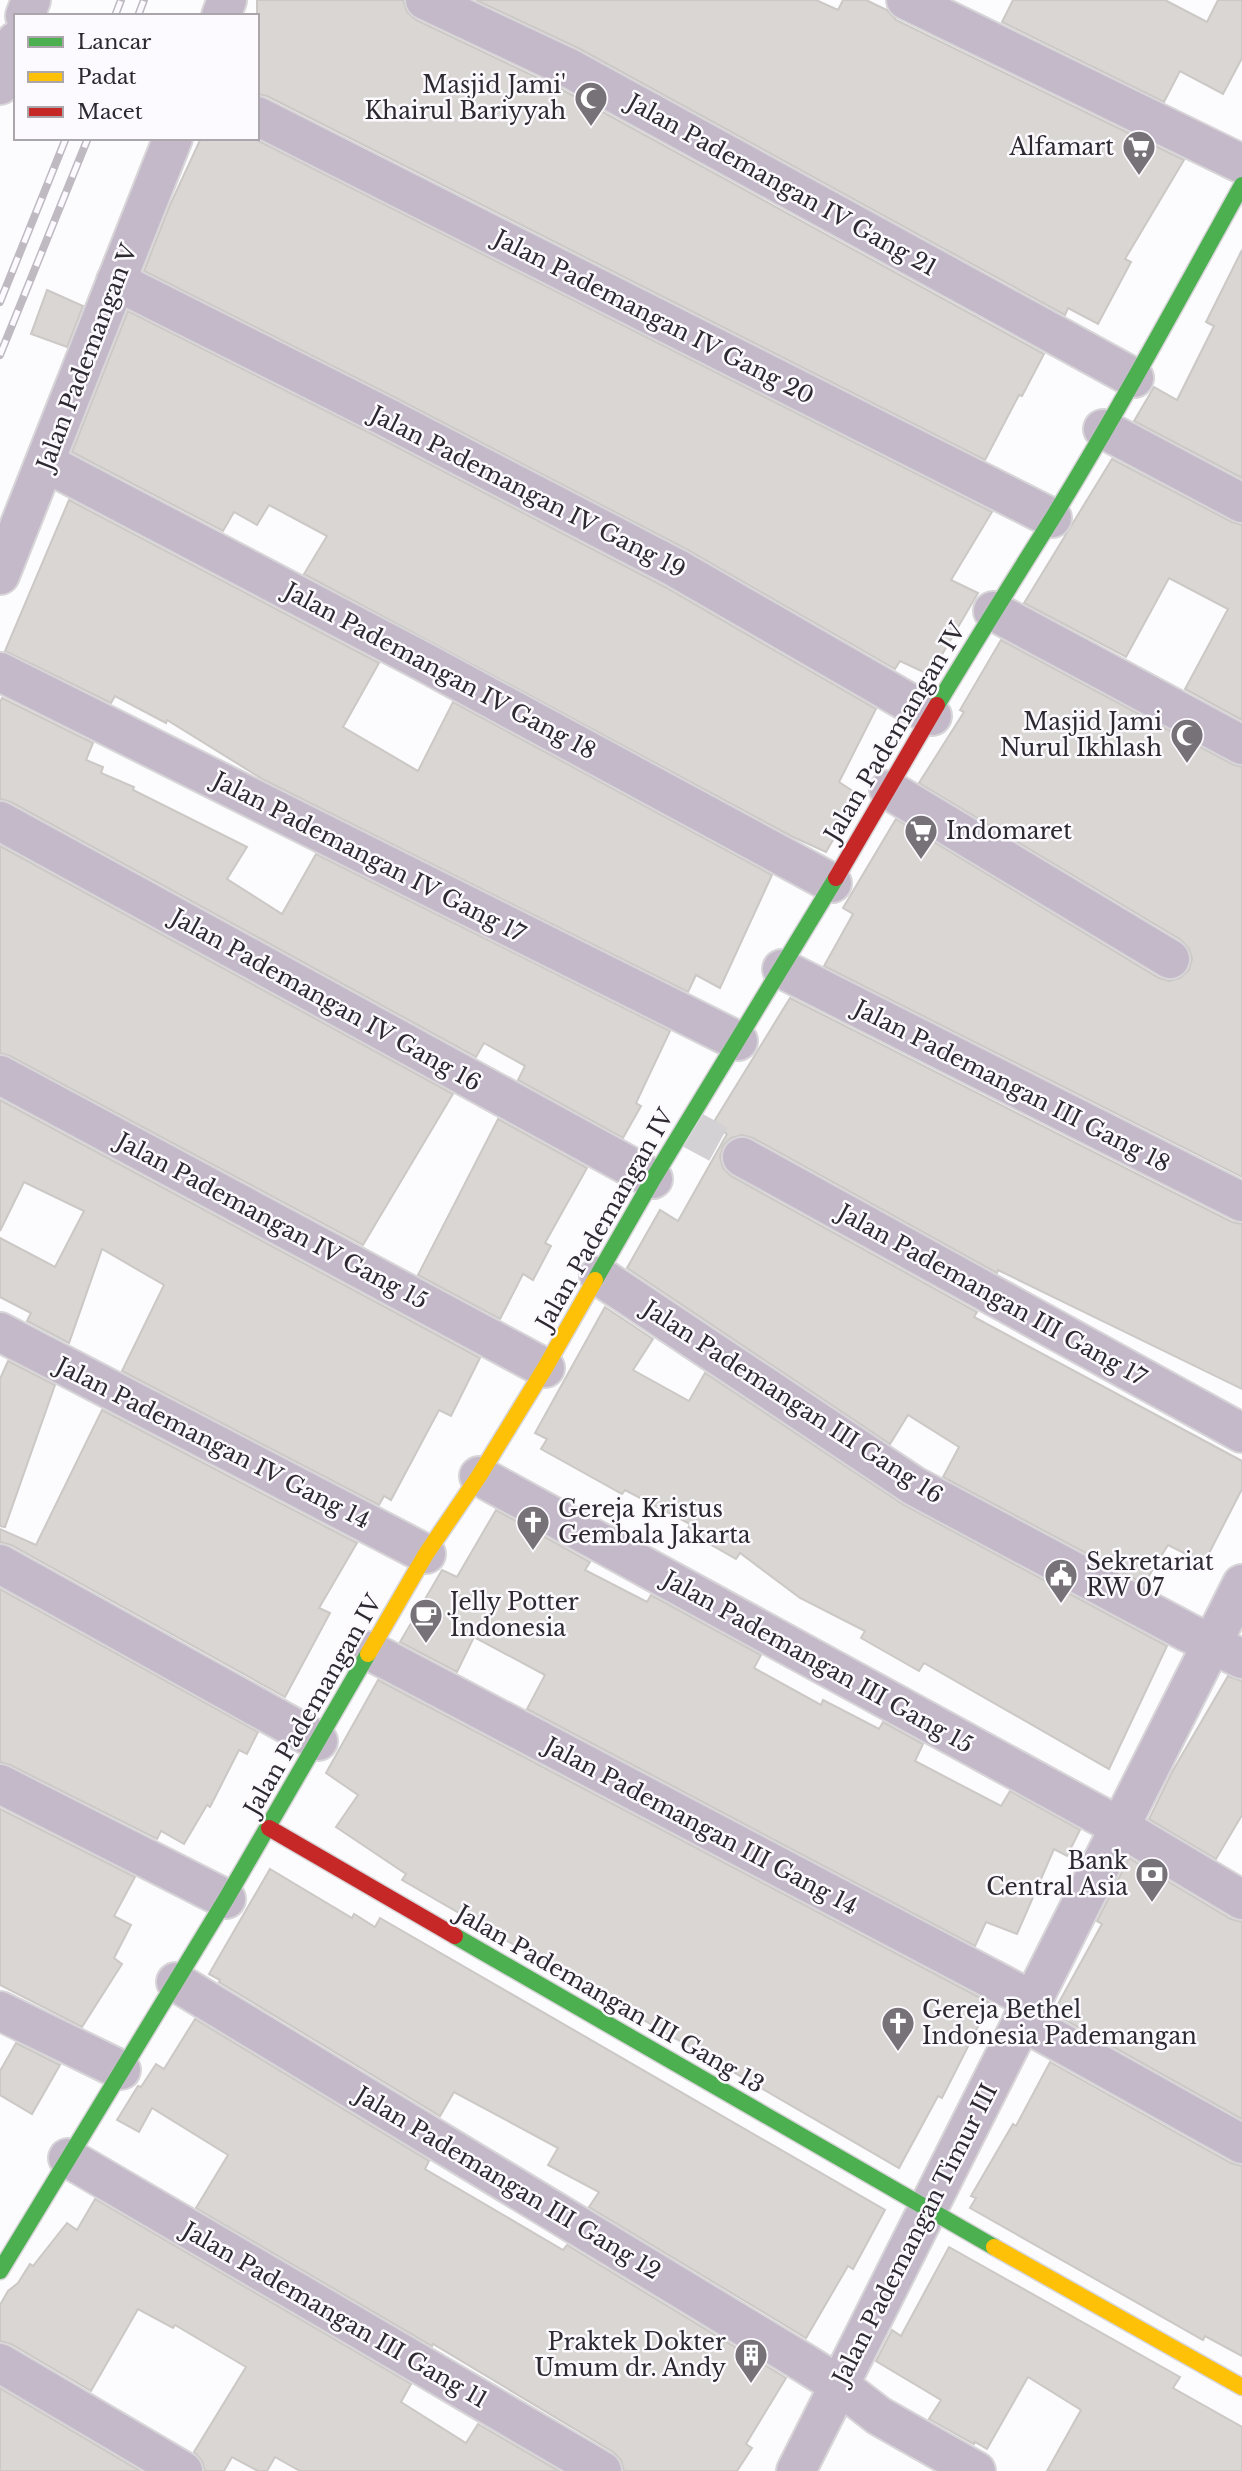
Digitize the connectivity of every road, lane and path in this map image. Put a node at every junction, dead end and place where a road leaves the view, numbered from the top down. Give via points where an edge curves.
1 (425, 0) edge
2 (906, 0) edge
3 (14, 46) edge
4 (0, 85) edge
5 (259, 117) edge
6 (172, 140) edge
7 (1242, 164) edge
8 (1242, 185) edge
9 (116, 281) junction
10 (1134, 379) junction
11 (1103, 429) junction
12 (46, 463) junction
13 (1242, 503) edge
14 (1052, 518) junction
15 (0, 575) edge
16 (993, 611) junction
17 (0, 671) edge
18 (932, 716) junction
19 (1242, 745) edge
20 (889, 790) junction
21 (0, 821) edge
22 (832, 883) junction
23 (1170, 959) dead end
24 (782, 969) junction
25 (738, 1041) junction
26 (0, 1075) edge
27 (742, 1157) tunnel mouth
28 (653, 1179) junction
29 (1242, 1202) edge
30 (599, 1276) junction
31 (0, 1332) edge
32 (545, 1368) junction
33 (1242, 1433) edge
34 (479, 1476) junction
35 (426, 1554) junction
36 (0, 1564) edge
37 (1242, 1584) edge
38 (370, 1651) junction
39 (1227, 1652) edge
40 (318, 1741) junction
41 (0, 1784) edge
42 (1119, 1827) junction
43 (268, 1828) junction
44 (226, 1899) junction
45 (1242, 1900) edge
46 (176, 1982) junction
47 (0, 2011) edge
48 (1027, 2011) junction
49 (121, 2070) junction
50 (1242, 2144) edge
51 (68, 2158) junction
52 (929, 2209) junction
53 (0, 2271) edge
54 (0, 2363) edge
55 (839, 2385) junction
56 (1242, 2387) edge
57 (183, 2471) edge
58 (603, 2471) edge
59 (796, 2471) edge
60 (976, 2471) edge

1 - 10 street, Jalan Pademangan IV Gang 21 via 569,68
2 - 7 street
3 - 4 street
5 - 14 street, Jalan Pademangan IV Gang 20
6 - 9 street, Jalan Pademangan V
8 - 10 street, Jalan Pademangan IV
9 - 12 street, Jalan Pademangan V
9 - 18 street, Jalan Pademangan IV Gang 19 via 676,568
10 - 11 street, Jalan Pademangan IV
11 - 13 street
11 - 14 street, Jalan Pademangan IV
12 - 15 street, Jalan Pademangan V
12 - 22 street, Jalan Pademangan IV Gang 18
14 - 16 street, Jalan Pademangan IV
16 - 18 street, Jalan Pademangan IV
16 - 19 street
17 - 25 street, Jalan Pademangan IV Gang 17
18 - 20 street, Jalan Pademangan IV
20 - 22 street, Jalan Pademangan IV
20 - 23 street
21 - 28 street, Jalan Pademangan IV Gang 16
22 - 24 street, Jalan Pademangan IV
24 - 25 street, Jalan Pademangan IV
24 - 29 street, Jalan Pademangan III Gang 18
25 - 28 street, Jalan Pademangan IV
26 - 32 street, Jalan Pademangan IV Gang 15
27 - 33 street, Jalan Pademangan III Gang 17
28 - 30 street, Jalan Pademangan IV
30 - 32 street, Jalan Pademangan IV
30 - 39 street, Jalan Pademangan III Gang 16 via 914,1486
31 - 35 street, Jalan Pademangan IV Gang 14
32 - 34 street, Jalan Pademangan IV
34 - 35 street, Jalan Pademangan IV
34 - 42 street, Jalan Pademangan III Gang 15
35 - 38 street, Jalan Pademangan IV
36 - 40 street
37 - 39 street, Jalan Pademangan Timur III
38 - 40 street, Jalan Pademangan IV
38 - 48 street, Jalan Pademangan III Gang 14
39 - 42 street, Jalan Pademangan Timur III
40 - 43 street, Jalan Pademangan IV
41 - 44 street
42 - 45 street, Jalan Pademangan III Gang 15
42 - 48 street, Jalan Pademangan Timur III
43 - 44 street, Jalan Pademangan IV
43 - 52 street, Jalan Pademangan III Gang 13
44 - 46 street, Jalan Pademangan IV
46 - 49 street, Jalan Pademangan IV
46 - 55 street, Jalan Pademangan III Gang 12
47 - 49 street
48 - 50 street, Jalan Pademangan III Gang 14
48 - 52 street, Jalan Pademangan Timur III
49 - 51 street, Jalan Pademangan IV
51 - 53 street, Jalan Pademangan IV
51 - 58 street, Jalan Pademangan III Gang 11
52 - 55 street, Jalan Pademangan Timur III
52 - 56 street, Jalan Pademangan III Gang 13
54 - 57 street
55 - 59 street, Jalan Pademangan Timur III
55 - 60 street, Jalan Pademangan III Gang 12 via 879,2416

